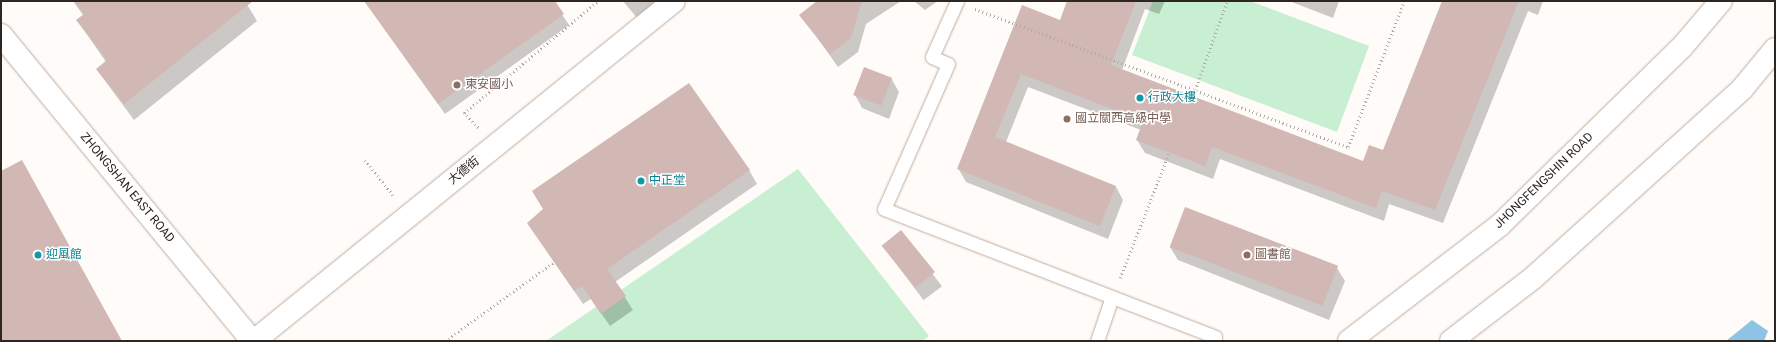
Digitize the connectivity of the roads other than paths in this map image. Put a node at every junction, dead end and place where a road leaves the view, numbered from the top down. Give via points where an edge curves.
1 (674, 1) edge
2 (956, 1) edge
3 (1721, 1) edge
4 (1, 35) edge
5 (1775, 49) edge
6 (1112, 297) junction
7 (1215, 337) dead end
8 (253, 341) edge
9 (1097, 341) edge
10 (1349, 341) edge
11 (1451, 341) edge

1 - 8 street, 大德街
2 - 6 lane via 932,57 948,64 884,209
3 - 10 street, JHONGFENGSHIN ROAD via 1682,47 1500,225
4 - 8 street, ZHONGSHAN EAST ROAD
5 - 11 street via 1742,89 1533,278
6 - 7 lane
6 - 9 lane

